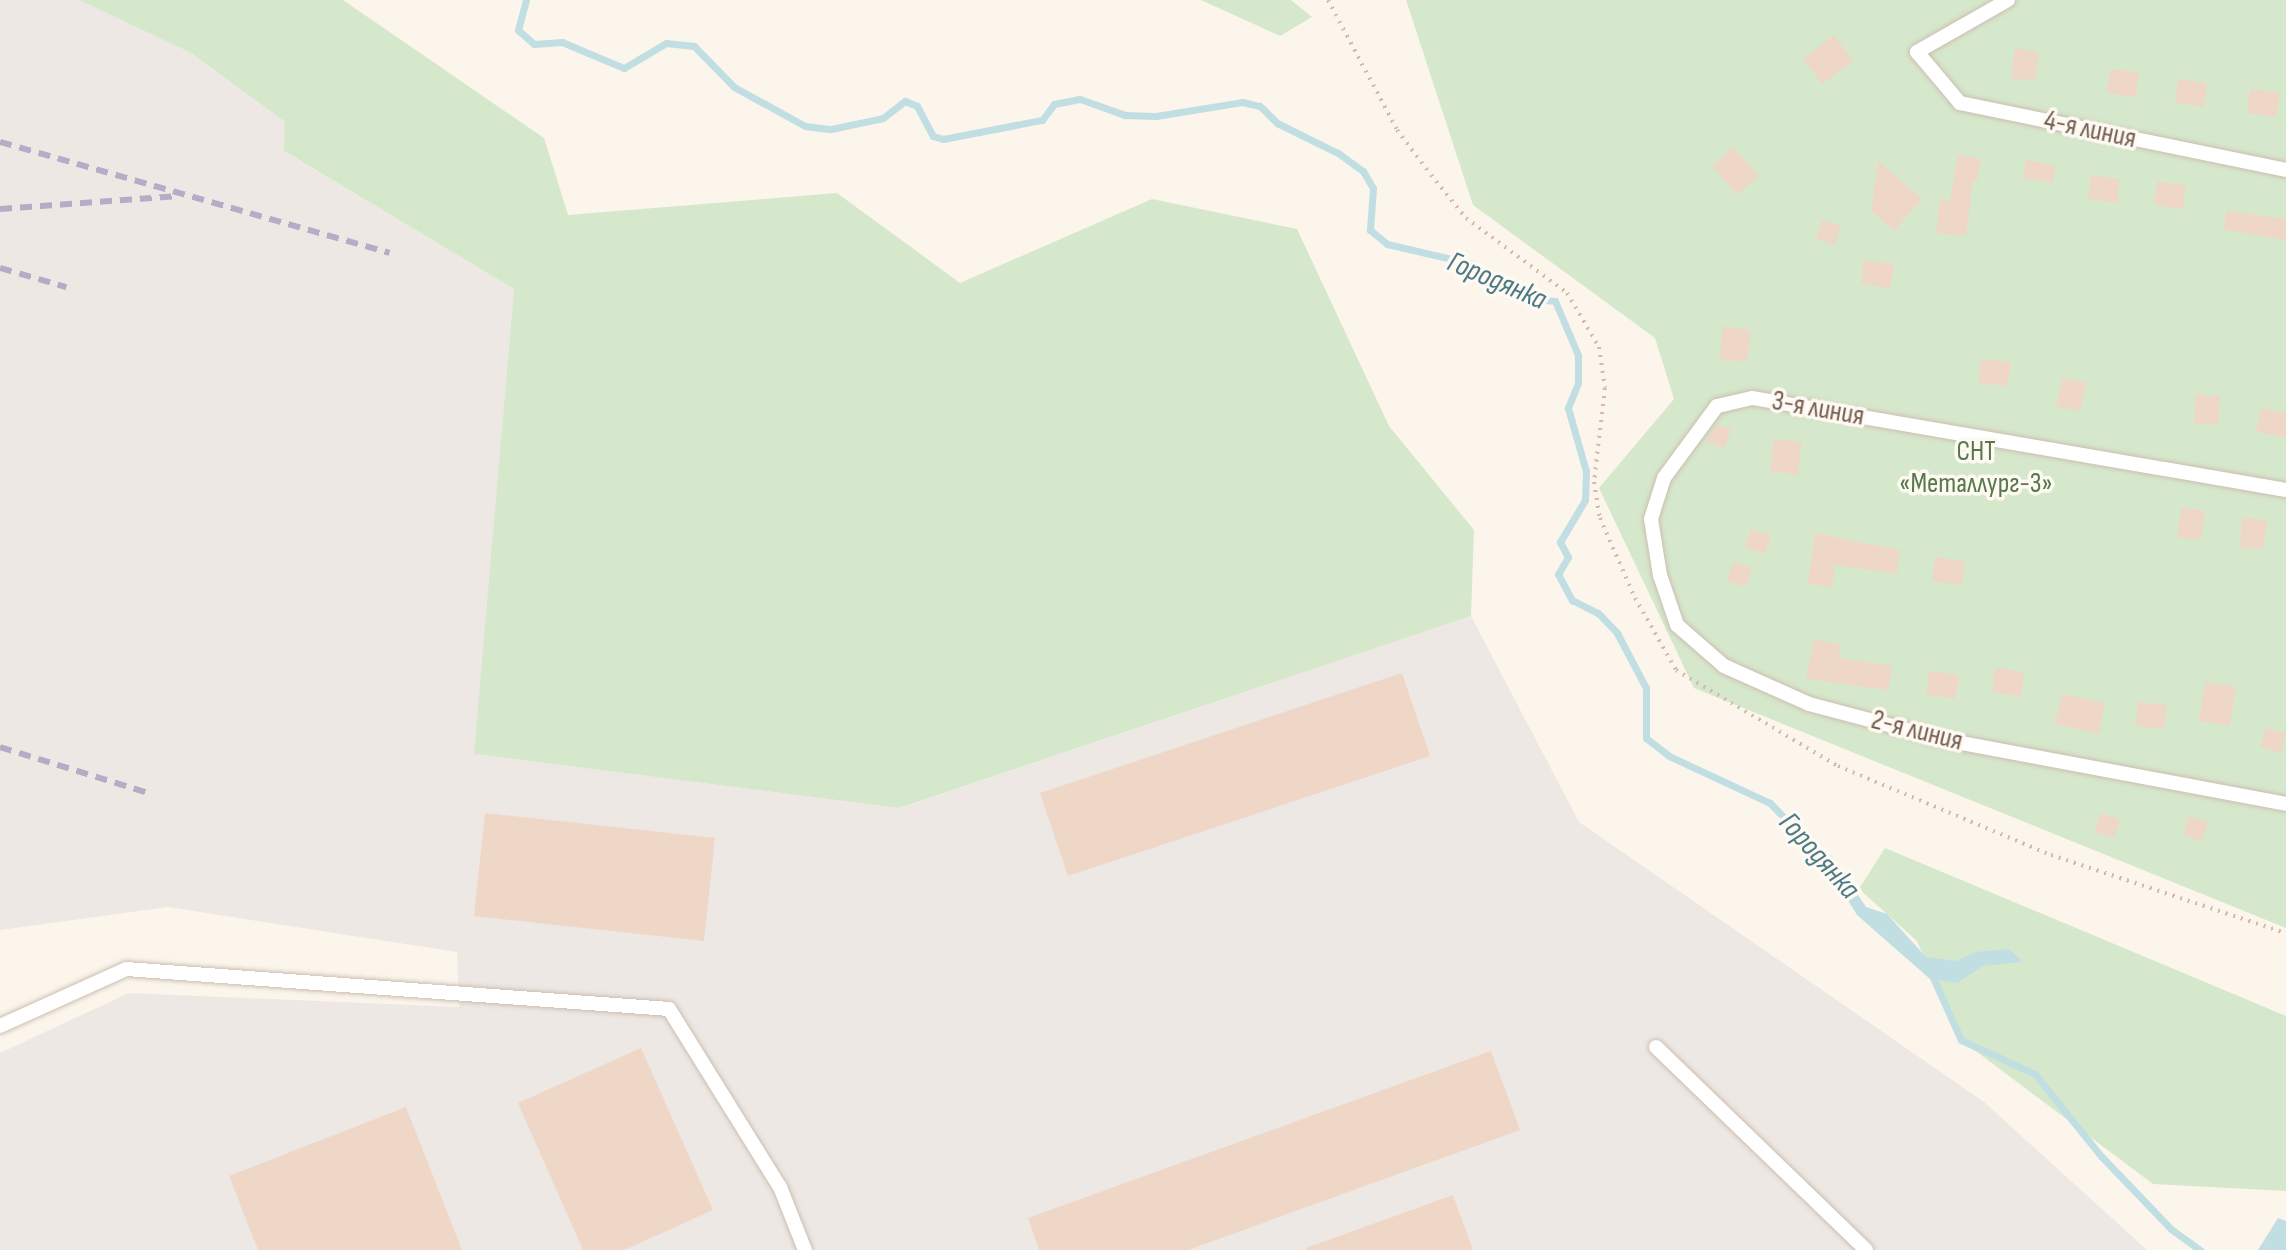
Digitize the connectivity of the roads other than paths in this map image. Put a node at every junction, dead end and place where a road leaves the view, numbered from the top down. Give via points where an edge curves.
1 (2008, 0) edge
2 (2286, 170) edge
3 (2286, 490) edge
4 (1651, 519) joint
5 (2286, 804) edge
6 (0, 1026) edge
7 (1656, 1047) dead end
8 (805, 1250) edge
9 (1866, 1250) edge

1 - 2 lane, 4-я линия via 1917,52 1960,103
3 - 4 lane, 3-я линия via 1752,398 1717,406 1664,478
4 - 5 lane, 2-я линия via 1660,575 1677,625 1724,666 1809,704 1945,740
6 - 8 lane via 126,969 669,1009 780,1187
7 - 9 lane

